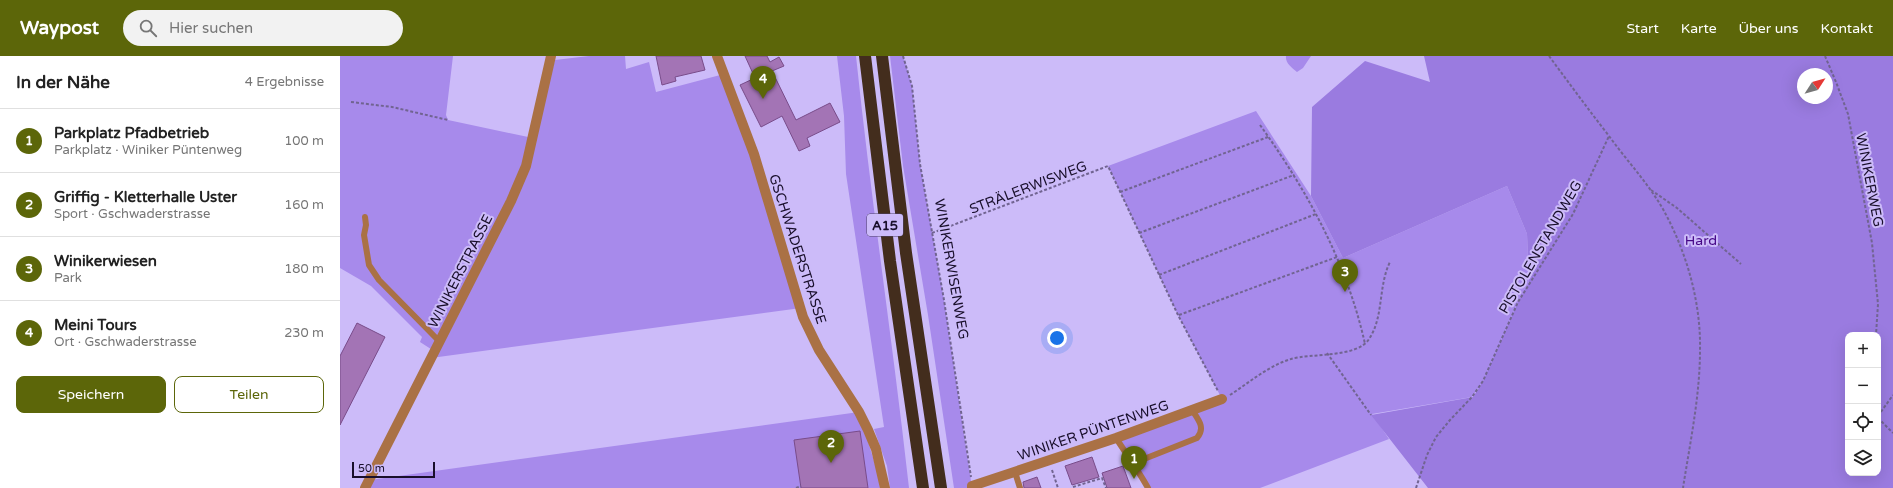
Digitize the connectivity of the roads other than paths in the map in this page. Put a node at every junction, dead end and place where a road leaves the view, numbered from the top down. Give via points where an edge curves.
1 (551, 56) edge
2 (717, 56) edge
3 (864, 56) edge
4 (882, 56) edge
5 (364, 217) dead end
6 (439, 340) junction
7 (1222, 399) road end
8 (1192, 410) junction
9 (1116, 438) junction
10 (1129, 459) junction
11 (1015, 472) junction
12 (972, 487) edge
13 (365, 488) edge
14 (885, 488) edge
15 (923, 488) edge
16 (941, 488) edge
17 (1020, 488) edge
18 (1148, 488) edge

1 - 6 street, WINIKERSTRASSE via 526,166 511,201
2 - 14 street, GSCHWADERSTRASSE via 754,154 803,318 819,350 868,430 876,449
3 - 15 highway, A15
4 - 16 highway, A15 via 905,245
5 - 6 lane via 369,265 379,280
6 - 13 street, WINIKERSTRASSE
7 - 8 street, WINIKER PÜNTENWEG
8 - 9 street, WINIKER PÜNTENWEG
8 - 10 lane via 1201,428 1197,438 1144,460
9 - 10 lane
9 - 11 street, WINIKER PÜNTENWEG
10 - 18 lane
11 - 12 street, WINIKER PÜNTENWEG
11 - 17 lane

